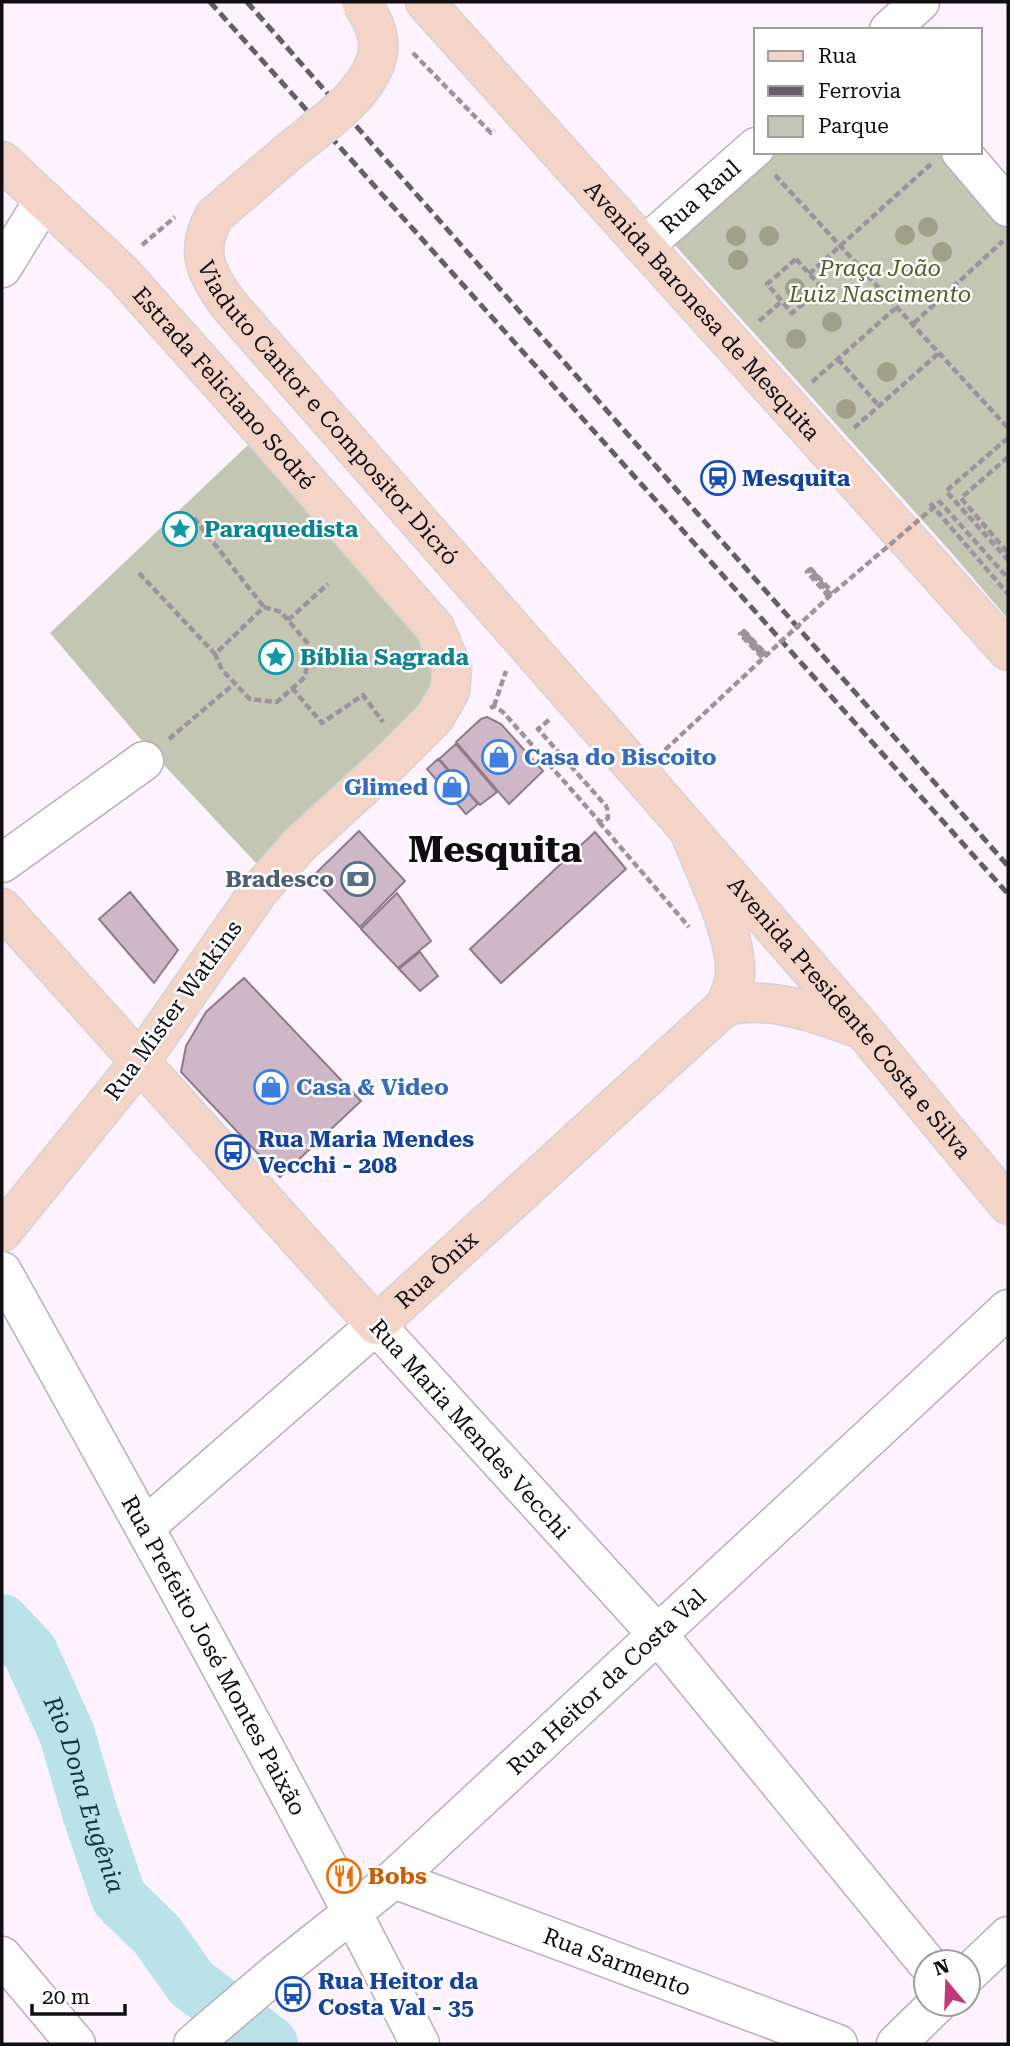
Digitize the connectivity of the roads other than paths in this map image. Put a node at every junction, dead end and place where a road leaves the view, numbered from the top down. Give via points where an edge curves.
1 (361, 2) edge
2 (425, 2) edge
3 (920, 2) edge
4 (890, 28) edge
5 (947, 157) edge
6 (762, 158) edge
7 (2, 161) edge
8 (44, 200) junction
9 (1008, 206) edge
10 (644, 246) junction
11 (2, 268) edge
12 (435, 628) joint
13 (1008, 651) edge
14 (144, 761) road end
15 (690, 833) junction
16 (2, 863) edge
17 (2, 908) edge
18 (724, 1007) junction
19 (863, 1030) junction
20 (139, 1063) junction
21 (1008, 1205) edge
22 (2, 1232) edge
23 (2, 1271) edge
24 (1008, 1310) edge
25 (376, 1325) junction
26 (145, 1527) junction
27 (659, 1636) junction
28 (394, 1879) junction
29 (352, 1912) junction
30 (1008, 1936) edge
31 (915, 1948) edge
32 (2, 1955) edge
33 (982, 1961) edge
34 (923, 2018) edge
35 (76, 2044) edge
36 (193, 2044) edge
37 (420, 2044) edge
38 (838, 2044) edge
39 (896, 2044) edge

1 - 15 main road, Viaduto Cantor e Compositor Dicró, bridge via 378,38 378,55 370,73 350,99 214,216 204,251 208,275 228,304 652,771
2 - 10 main road, Avenida Baronesa de Mesquita
3 - 4 street
5 - 9 street
6 - 10 street, Rua Raul
7 - 8 main road, Estrada Feliciano Sodré
8 - 11 street
8 - 12 main road, Estrada Feliciano Sodré via 121,272
10 - 13 main road, Avenida Baronesa de Mesquita
12 - 20 main road, Rua Mister Watkins via 452,668 450,691 435,717 299,845 258,892
14 - 16 street
15 - 18 main road, Rua Ônix via 729,937 735,976
15 - 19 main road, Avenida Presidente Costa e Silva
17 - 20 main road, Rua Maria Mendes Vecchi
18 - 19 main road via 765,1003 817,1013
18 - 25 main road, Rua Ônix
19 - 21 main road, Avenida Presidente Costa e Silva
20 - 22 main road, Rua Mister Watkins
20 - 25 main road, Rua Maria Mendes Vecchi
23 - 26 street, Rua Prefeito José Montes Paixão
24 - 27 street, Rua Heitor da Costa Val
25 - 26 street, Rua Ônix
25 - 27 street, Rua Maria Mendes Vecchi
26 - 29 street, Rua Prefeito José Montes Paixão
27 - 28 street, Rua Heitor da Costa Val
27 - 31 street, Rua Maria Mendes Vecchi
28 - 29 street, Rua Heitor da Costa Val
28 - 38 street, Rua Sarmento
29 - 36 street, Rua Heitor da Costa Val
29 - 37 street, Rua Prefeito José Montes Paixão
30 - 33 street
32 - 35 street
34 - 39 street

